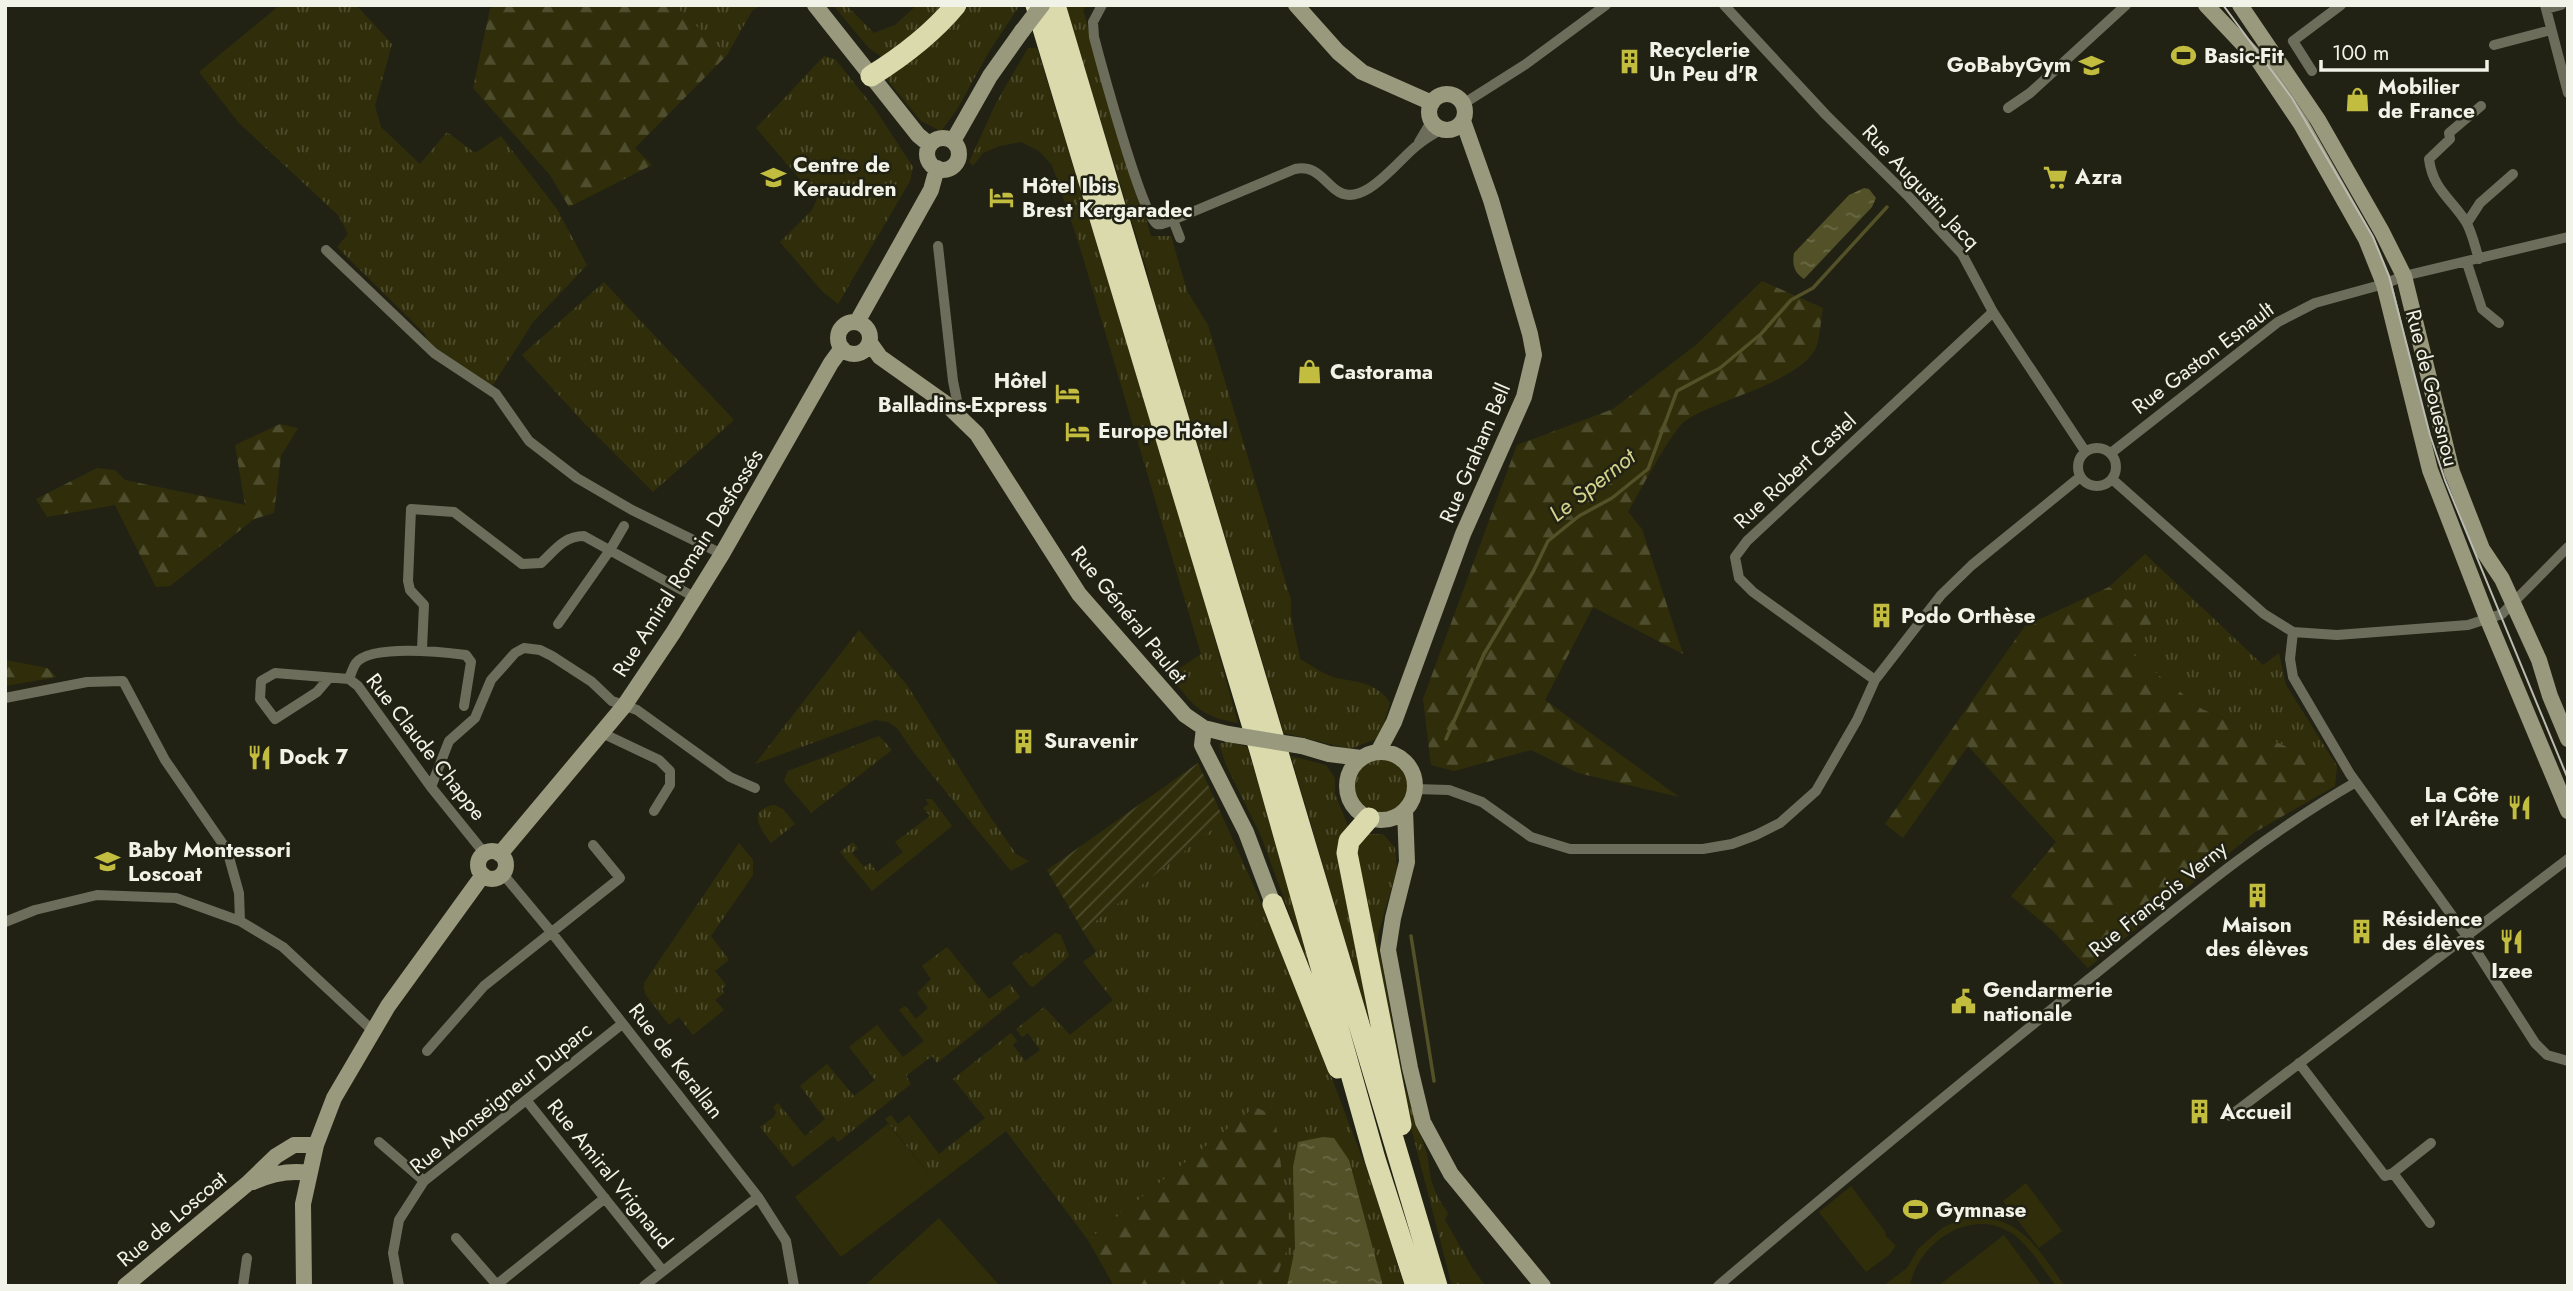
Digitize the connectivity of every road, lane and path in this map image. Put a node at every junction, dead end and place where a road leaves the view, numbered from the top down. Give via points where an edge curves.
1 (815, 5) edge
2 (956, 5) edge
3 (1036, 5) edge
4 (1042, 5) edge
5 (1055, 5) edge
6 (1102, 5) edge
7 (1296, 5) edge
8 (1606, 5) edge
9 (1724, 5) edge
10 (2126, 5) edge
11 (2206, 5) edge
12 (2240, 5) edge
13 (2341, 5) edge
14 (2561, 5) edge
15 (2545, 7) edge
16 (2551, 30) junction
17 (2494, 46) dead end
18 (2312, 71) dead end
19 (871, 76) junction
20 (2568, 93) edge
21 (1432, 103) junction
22 (1463, 104) junction
23 (2481, 106) dead end
24 (2008, 108) dead end
25 (1463, 121) junction
26 (1440, 126) junction
27 (953, 141) junction
28 (930, 145) junction
29 (1475, 156) junction
30 (937, 169) junction
31 (2513, 174) dead end
32 (1173, 220) junction
33 (2467, 223) junction
34 (2568, 237) edge
35 (1180, 239) dead end
36 (939, 246) dead end
37 (326, 250) dead end
38 (2479, 259) junction
39 (2467, 263) junction
40 (2403, 276) junction
41 (2384, 284) junction
42 (1993, 312) junction
43 (857, 322) junction
44 (2499, 323) dead end
45 (842, 348) junction
46 (865, 348) junction
47 (960, 415) junction
48 (2085, 451) junction
49 (2111, 453) junction
50 (2080, 477) junction
51 (2112, 479) junction
52 (624, 526) dead end
53 (2568, 547) edge
54 (610, 550) junction
55 (722, 554) junction
56 (696, 598) junction
57 (2501, 612) junction
58 (558, 624) dead end
59 (2294, 632) junction
60 (422, 649) junction
61 (329, 678) junction
62 (349, 679) junction
63 (1875, 680) junction
64 (5, 698) edge
65 (464, 706) dead end
66 (624, 706) junction
67 (1394, 722) junction
68 (1204, 728) junction
69 (601, 733) junction
70 (2568, 739) edge
71 (1378, 751) junction
72 (1329, 754) junction
73 (1399, 756) junction
74 (1361, 758) junction
75 (1346, 780) junction
76 (2356, 782) junction
77 (431, 787) junction
78 (755, 788) dead end
79 (1415, 789) junction
80 (1405, 810) junction
81 (654, 811) dead end
82 (2568, 811) edge
83 (1377, 819) junction
84 (593, 845) dead end
85 (1406, 848) junction
86 (492, 854) junction
87 (2568, 859) edge
88 (503, 874) junction
89 (483, 875) junction
90 (1273, 904) joint
91 (240, 921) junction
92 (5, 922) edge
93 (552, 933) junction
94 (2466, 935) junction
95 (622, 1024) junction
96 (372, 1030) junction
97 (427, 1051) dead end
98 (2568, 1061) edge
99 (2299, 1063) junction
100 (527, 1101) junction
101 (2230, 1116) dead end
102 (379, 1142) dead end
103 (2431, 1143) dead end
104 (316, 1144) junction
105 (1375, 1159) junction
106 (308, 1173) junction
107 (2384, 1177) junction
108 (424, 1181) junction
109 (1406, 1183) junction
110 (247, 1184) junction
111 (758, 1197) junction
112 (605, 1198) junction
113 (2430, 1223) dead end
114 (456, 1238) dead end
115 (247, 1258) dead end
116 (663, 1271) junction
117 (496, 1285) edge
118 (125, 1286) edge
119 (243, 1286) edge
120 (304, 1286) edge
121 (399, 1286) edge
122 (645, 1286) edge
123 (794, 1286) edge
124 (1416, 1286) edge
125 (1437, 1286) edge
126 (1543, 1286) edge
127 (1718, 1286) edge

1 - 19 main road
2 - 19 highway via 938,27
3 - 105 highway via 1261,754
4 - 27 main road, bridge via 990,76
5 - 109 highway
6 - 32 street via 1093,23 1094,37 1131,166 1155,222
7 - 21 main road via 1362,72
8 - 22 street
9 - 42 street, Rue Augustin Jacq via 1962,254
10 - 24 street via 2031,93
11 - 41 main road, Rue de Gouesnou via 2258,60 2301,124 2367,239
12 - 40 main road, Rue de Gouesnou via 2318,120
13 - 18 street via 2293,41
14 - 15 street
15 - 16 street
16 - 17 street
16 - 20 street
19 - 28 main road
21 - 22 main road via 1440,95 1451,94
21 - 26 main road via 1430,114
22 - 25 main road
23 - 33 street via 2449,133 2450,139 2429,159 2436,185
25 - 26 main road via 1454,128
25 - 29 main road, Rue Graham Bell
26 - 29 main road, Rue Graham Bell
26 - 32 street via 1355,195 1340,193 1320,174 1304,167
27 - 28 main road via 938,139
27 - 30 main road via 959,150 957,162
28 - 30 main road via 929,161
29 - 67 main road, Rue Graham Bell via 1533,345 1532,368 1524,397 1459,545
30 - 43 main road via 931,190
31 - 33 street via 2480,203
32 - 35 street
33 - 38 street
34 - 38 street, Rue Gaston Esnault
36 - 47 street, Rue Général Paulet
37 - 55 street via 434,353 496,394 529,441 632,510
38 - 39 street, Rue Gaston Esnault
39 - 40 street, Rue Gaston Esnault
39 - 44 street via 2483,309
40 - 41 street, Rue Gaston Esnault
40 - 57 main road, Rue de Gouesnou via 2452,472 2482,549 2502,579
41 - 49 street, Rue Gaston Esnault via 2315,303 2278,322
41 - 57 main road, Rue de Gouesnou via 2430,470
42 - 48 street, Rue Augustin Jacq
42 - 63 street, Rue Robert Castel via 1735,557 1739,578 1753,592
43 - 45 main road via 842,327 838,338
43 - 46 main road via 868,329
45 - 46 main road via 851,354
45 - 55 main road, Rue Amiral Romain Desfossés
46 - 47 main road, Rue Général Paulet
47 - 68 main road, Rue Général Paulet via 989,451 1079,594 1185,715
48 - 49 street via 2098,447
48 - 50 street via 2078,463
49 - 51 street via 2116,466
50 - 51 street via 2096,486
50 - 63 street via 1972,565 1933,605
51 - 59 street via 2264,614
52 - 54 street
53 - 57 street
54 - 56 street
54 - 58 street
54 - 60 street via 584,536 573,536 541,563 522,564 454,513 411,509 408,581 424,606
55 - 56 main road, Rue Amiral Romain Desfossés
56 - 66 main road, Rue Amiral Romain Desfossés
57 - 59 street via 2468,625 2337,635
57 - 70 main road, Rue de Gouesnou via 2539,660
57 - 82 main road, Rue de Gouesnou
59 - 76 street via 2293,677
60 - 62 street via 368,655 357,662
60 - 65 street via 466,654 471,662
61 - 61 street, Rue Claude Chappe via 275,673 261,681 260,699 275,719 317,692
61 - 62 street, Rue Claude Chappe
62 - 77 street, Rue Claude Chappe
63 - 79 street via 1857,720 1805,803 1780,823 1732,844 1703,849 1570,849 1531,837 1482,802 1450,790
64 - 91 street via 87,682 123,681 165,760 227,850 239,893
66 - 69 main road, Rue Amiral Romain Desfossés
66 - 77 street via 552,656 524,648 491,680 475,718 449,741
66 - 78 street via 730,777
67 - 71 main road, Rue Graham Bell
67 - 73 main road, Rue Graham Bell
68 - 72 main road, Rue Général Paulet, bridge
68 - 90 main road via 1202,745 1245,832
69 - 81 street via 659,760 670,771 670,785
69 - 86 main road, Rue Amiral Romain Desfossés
71 - 73 main road
71 - 74 main road
72 - 74 main road, Rue Général Paulet
72 - 75 main road
73 - 79 main road via 1412,772
74 - 75 main road
75 - 83 main road via 1351,802 1362,814
76 - 94 street
76 - 127 street, Rue François Verny via 2224,869
77 - 86 street, Rue Claude Chappe
79 - 80 main road
80 - 83 main road via 1396,817
80 - 85 main road
83 - 85 main road
83 - 109 highway via 1349,841 1347,853 1406,1145
84 - 93 street via 620,878
85 - 126 main road via 1388,950 1423,1122 1451,1174
86 - 88 main road via 506,863
86 - 89 main road via 478,864
87 - 94 street
88 - 89 main road via 493,879
88 - 93 street, Rue de Kerallan
89 - 96 main road
90 - 105 highway
91 - 92 street via 176,898 97,895
91 - 96 street via 283,947
93 - 95 street, Rue de Kerallan
93 - 97 street via 484,986
94 - 98 street via 2535,1043 2547,1055
94 - 99 street
95 - 100 street, Rue Monseigneur Duparc
95 - 111 street, Rue de Kerallan
96 - 104 main road via 334,1098
99 - 101 street
99 - 107 street
100 - 108 street, Rue Monseigneur Duparc
100 - 112 street, Rue Amiral Vrignaud
102 - 108 street
103 - 107 street
104 - 106 main road
104 - 110 main road, Rue de Loscoat via 294,1145
105 - 124 highway
106 - 110 main road, Rue de Loscoat via 289,1171
106 - 120 main road via 303,1204
107 - 113 street
108 - 121 street, Rue Monseigneur Duparc via 399,1220 393,1253
109 - 125 highway
110 - 118 main road, Rue de Loscoat
111 - 116 street
111 - 123 street, Rue de Kerallan via 786,1241
112 - 116 street, Rue Amiral Vrignaud
112 - 117 street
114 - 117 street
115 - 119 street
116 - 122 street

